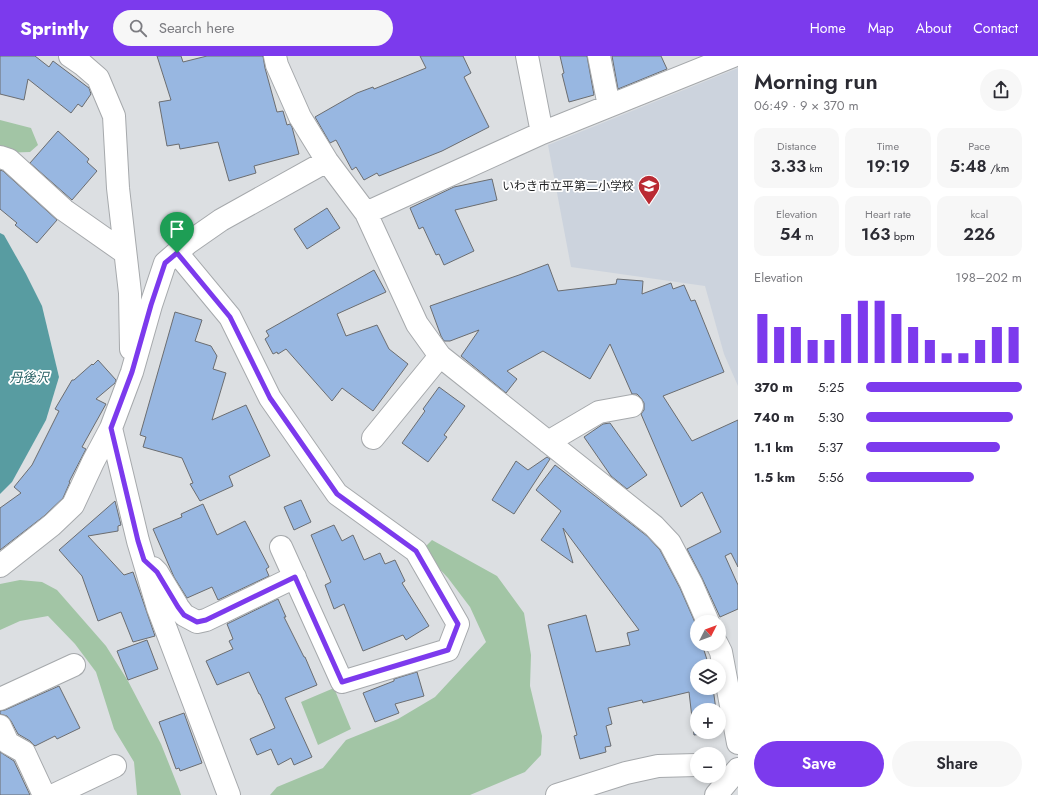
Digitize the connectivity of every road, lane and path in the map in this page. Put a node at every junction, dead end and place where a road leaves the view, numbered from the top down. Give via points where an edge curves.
1 (70, 56) edge
2 (275, 56) edge
3 (527, 56) edge
4 (599, 56) edge
5 (733, 56) edge
6 (610, 106) junction
7 (542, 133) junction
8 (0, 157) edge
9 (327, 161) junction
10 (366, 213) junction
11 (126, 250) junction
12 (177, 253) junction
13 (440, 356) junction
14 (132, 372) junction
15 (632, 406) dead end
16 (111, 428) junction
17 (373, 438) dead end
18 (548, 442) junction
19 (281, 547) dead end
20 (144, 560) junction
21 (0, 566) edge
22 (295, 577) junction
23 (705, 615) edge
24 (720, 651) edge
25 (74, 665) dead end
26 (0, 699) edge
27 (0, 726) edge
28 (738, 743) edge
29 (738, 764) edge
30 (690, 765) edge
31 (726, 765) edge
32 (115, 766) dead end
33 (738, 769) edge
34 (44, 795) edge
35 (54, 795) edge
36 (229, 795) edge
37 (557, 795) edge
38 (716, 795) edge

1 - 11 street via 98,78 114,116 118,188
2 - 9 street via 300,117
3 - 7 street
4 - 6 street
5 - 6 street
6 - 7 street
7 - 10 street
8 - 11 street via 9,160 64,210 110,243 121,250
9 - 10 street
9 - 12 street via 221,220
10 - 13 street via 417,324
11 - 14 street
12 - 14 street via 165,263
12 - 22 street via 230,317 270,398 337,494 416,551 458,624 448,650 342,682
13 - 17 street
13 - 18 street
14 - 16 street
15 - 18 street via 599,412
16 - 20 street
16 - 21 street via 73,505
18 - 23 street via 654,526 670,543
19 - 22 street
20 - 22 street via 157,572 184,615 197,622
20 - 36 street via 158,608
24 - 28 street
25 - 26 street
27 - 34 street via 8,743 24,752
29 - 31 street
30 - 37 street via 658,766 626,772
32 - 35 street
33 - 38 street

